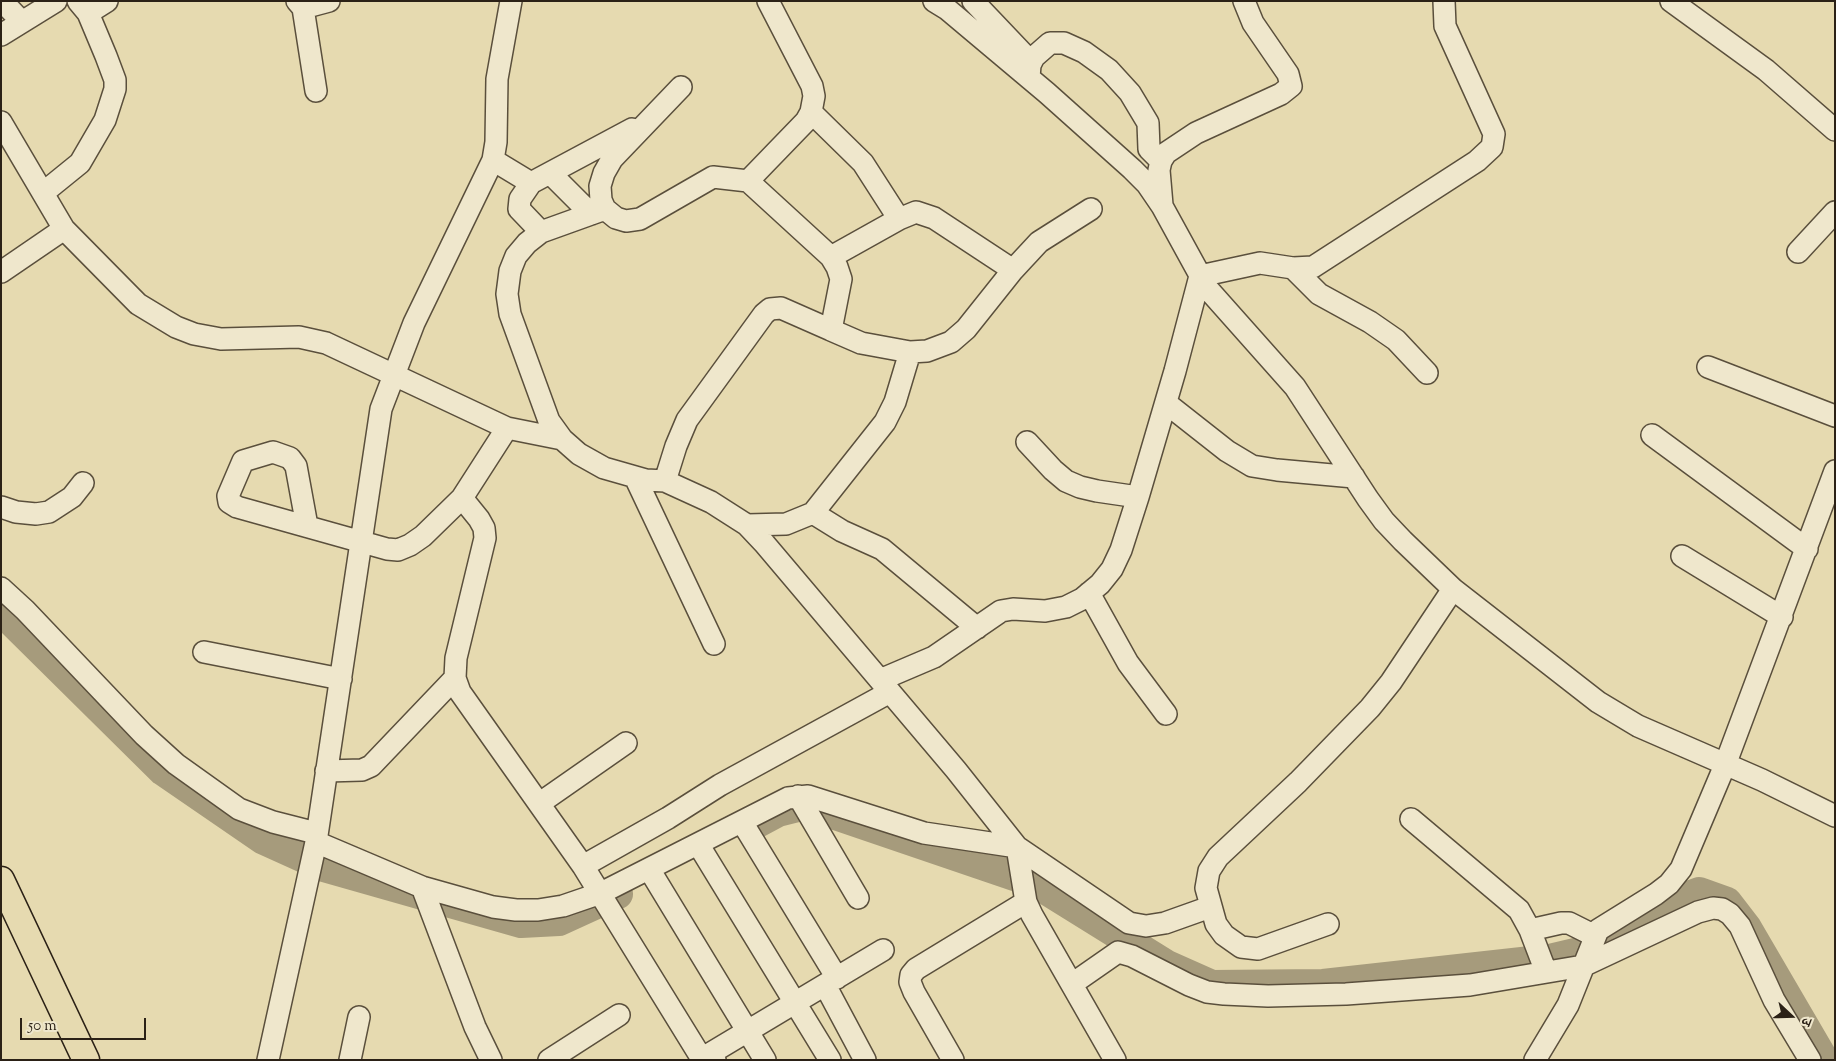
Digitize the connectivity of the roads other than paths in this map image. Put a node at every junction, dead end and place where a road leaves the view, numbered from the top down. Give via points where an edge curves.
1 (2, 1) edge
2 (56, 1) edge
3 (107, 1) edge
4 (329, 1) edge
5 (511, 1) edge
6 (768, 1) edge
7 (972, 1) edge
8 (1244, 1) edge
9 (1444, 1) edge
10 (1672, 1) edge
11 (945, 4) edge
12 (300, 5) edge
13 (83, 7) edge
14 (22, 22) junction
15 (1, 35) edge
16 (1030, 70) junction
17 (681, 87) dead end
18 (316, 91) dead end
19 (811, 112) junction
20 (1, 122) edge
21 (1835, 130) edge
22 (614, 146) junction
23 (494, 160) junction
24 (1160, 161) junction
25 (550, 173) junction
26 (748, 181) junction
27 (531, 184) junction
28 (43, 194) junction
29 (1162, 206) junction
30 (1091, 209) dead end
31 (598, 212) junction
32 (1835, 212) edge
33 (899, 219) junction
34 (64, 229) junction
35 (541, 232) junction
36 (1798, 252) dead end
37 (831, 257) junction
38 (1293, 268) junction
39 (1013, 270) junction
40 (1, 272) edge
41 (1200, 276) junction
42 (831, 330) junction
43 (910, 352) junction
44 (1708, 367) dead end
45 (1427, 373) dead end
46 (393, 374) junction
47 (1166, 402) junction
48 (1835, 416) edge
49 (507, 428) junction
50 (1652, 436) dead end
51 (562, 439) junction
52 (1027, 442) dead end
53 (1835, 471) edge
54 (635, 477) junction
55 (1354, 477) junction
56 (665, 481) junction
57 (83, 483) dead end
58 (1138, 496) junction
59 (462, 498) junction
60 (1, 507) edge
61 (813, 513) junction
62 (748, 524) junction
63 (307, 526) dead end
64 (362, 542) junction
65 (1807, 549) junction
66 (1682, 556) dead end
67 (1, 588) edge
68 (1453, 589) junction
69 (1089, 593) junction
70 (1782, 617) junction
71 (977, 628) junction
72 (714, 644) dead end
73 (204, 652) dead end
74 (455, 678) junction
75 (340, 679) junction
76 (885, 686) junction
77 (1166, 714) dead end
78 (626, 743) dead end
79 (1726, 765) junction
80 (326, 771) junction
81 (798, 796) junction
82 (540, 804) junction
83 (1835, 816) edge
84 (1411, 819) dead end
85 (742, 822) junction
86 (698, 844) junction
87 (1017, 847) junction
88 (314, 848) junction
89 (583, 866) junction
90 (649, 868) junction
91 (1, 880) edge
92 (422, 887) junction
93 (600, 893) junction
94 (1025, 896) junction
95 (858, 898) dead end
96 (1210, 908) junction
97 (1328, 924) dead end
98 (1530, 930) junction
99 (883, 950) dead end
100 (1589, 950) junction
101 (1543, 963) junction
102 (831, 982) junction
103 (1072, 984) junction
104 (796, 1002) junction
105 (619, 1015) dead end
106 (359, 1017) dead end
107 (748, 1031) junction
108 (1108, 1057) edge
109 (708, 1058) edge
110 (86, 1060) edge
111 (268, 1060) edge
112 (350, 1060) edge
113 (491, 1060) edge
114 (549, 1060) edge
115 (765, 1060) edge
116 (830, 1060) edge
117 (866, 1060) edge
118 (954, 1060) edge
119 (1535, 1060) edge
120 (1810, 1060) edge

1 - 14 street
2 - 14 street
3 - 13 street
4 - 12 street
5 - 23 street via 497,79
6 - 19 street via 812,86
7 - 16 street
8 - 24 street via 1258,32 1288,74 1291,86 1178,143
9 - 38 street via 1445,26 1494,134 1492,147 1477,161 1322,262 1313,267
10 - 21 street via 1766,70
11 - 16 street
12 - 18 street
13 - 28 street via 112,72 115,89 106,120 80,164
14 - 15 street
16 - 24 street via 1043,46 1057,42 1084,52 1108,70 1130,93 1148,124 1149,149
16 - 29 street via 1132,169
17 - 22 street via 648,122
19 - 26 street
19 - 33 street via 863,163
20 - 28 street
22 - 25 street
22 - 31 street via 600,186
23 - 27 street
23 - 46 street via 414,323
24 - 29 street
25 - 27 street
25 - 31 street
26 - 31 street via 713,178 640,219 626,221
26 - 37 street
27 - 35 street via 520,199 519,209
28 - 34 street
29 - 41 street
30 - 39 street via 1039,242
31 - 35 street
32 - 36 street
33 - 37 street
33 - 39 street via 916,212 934,218
34 - 40 street
34 - 46 street via 138,304 176,327 221,339 299,337 326,343
35 - 51 street via 516,256 507,294 510,314 540,400
37 - 42 street via 841,279
38 - 41 street via 1260,263
38 - 45 street via 1319,294 1396,340
39 - 43 street via 966,329 951,342 927,351
41 - 47 street
41 - 55 street via 1295,387
42 - 43 street via 861,343
42 - 56 street via 781,308 770,309 764,314 687,420
43 - 61 street via 896,402 885,422
44 - 48 street
46 - 49 street
46 - 64 street via 381,409
47 - 55 street via 1227,452 1252,466
47 - 58 street
49 - 51 street
49 - 59 street
50 - 65 street
51 - 54 street via 579,454 604,468
52 - 58 street via 1066,481 1097,491
53 - 65 street
54 - 56 street
54 - 72 street
55 - 68 street via 1396,534
56 - 62 street via 711,502
57 - 60 street via 72,497 49,512 16,512
58 - 69 street via 1115,562 1100,584
59 - 64 street via 410,546 398,550
59 - 74 street via 479,519 485,538 460,637
61 - 62 street via 786,524
61 - 71 street via 842,531 882,549
62 - 76 street
63 - 64 street
64 - 75 street
65 - 70 street
66 - 70 street
67 - 88 street via 144,735 182,769 220,796
68 - 79 street via 1598,702 1638,726
68 - 96 street via 1370,708 1305,776 1218,857 1207,880
69 - 71 street via 1066,607 1045,611 1001,611
69 - 77 street via 1128,663
70 - 79 street
71 - 76 street
73 - 75 street
74 - 80 street via 371,766 362,770
74 - 82 street via 460,692
75 - 80 street
76 - 87 street
76 - 89 street
78 - 82 street
79 - 83 street
79 - 100 street via 1692,846 1675,876 1656,894 1609,922
80 - 88 street
81 - 85 street
81 - 87 street via 820,798 924,833
81 - 95 street
82 - 89 street
84 - 98 street via 1510,901
85 - 86 street
85 - 102 street
86 - 90 street
86 - 104 street
87 - 94 street
87 - 96 street via 1129,923 1146,926 1165,923
88 - 92 street
88 - 111 street
89 - 93 street
90 - 93 street
90 - 107 street
91 - 110 main road
92 - 93 street via 516,910 564,906
92 - 113 street via 475,1027
93 - 109 street
94 - 103 street
94 - 118 street via 911,975 914,992
96 - 97 street via 1216,924 1241,947 1258,949
98 - 100 street via 1570,923
98 - 101 street
99 - 102 street
100 - 101 street
100 - 119 street via 1568,1005
100 - 120 street via 1698,912 1722,909 1740,926 1774,1000
101 - 103 street via 1440,988 1346,994 1242,995 1207,992 1118,952
102 - 104 street
102 - 117 street
103 - 108 street
104 - 107 street
104 - 116 street
105 - 114 street
106 - 112 street
107 - 109 street
107 - 115 street

